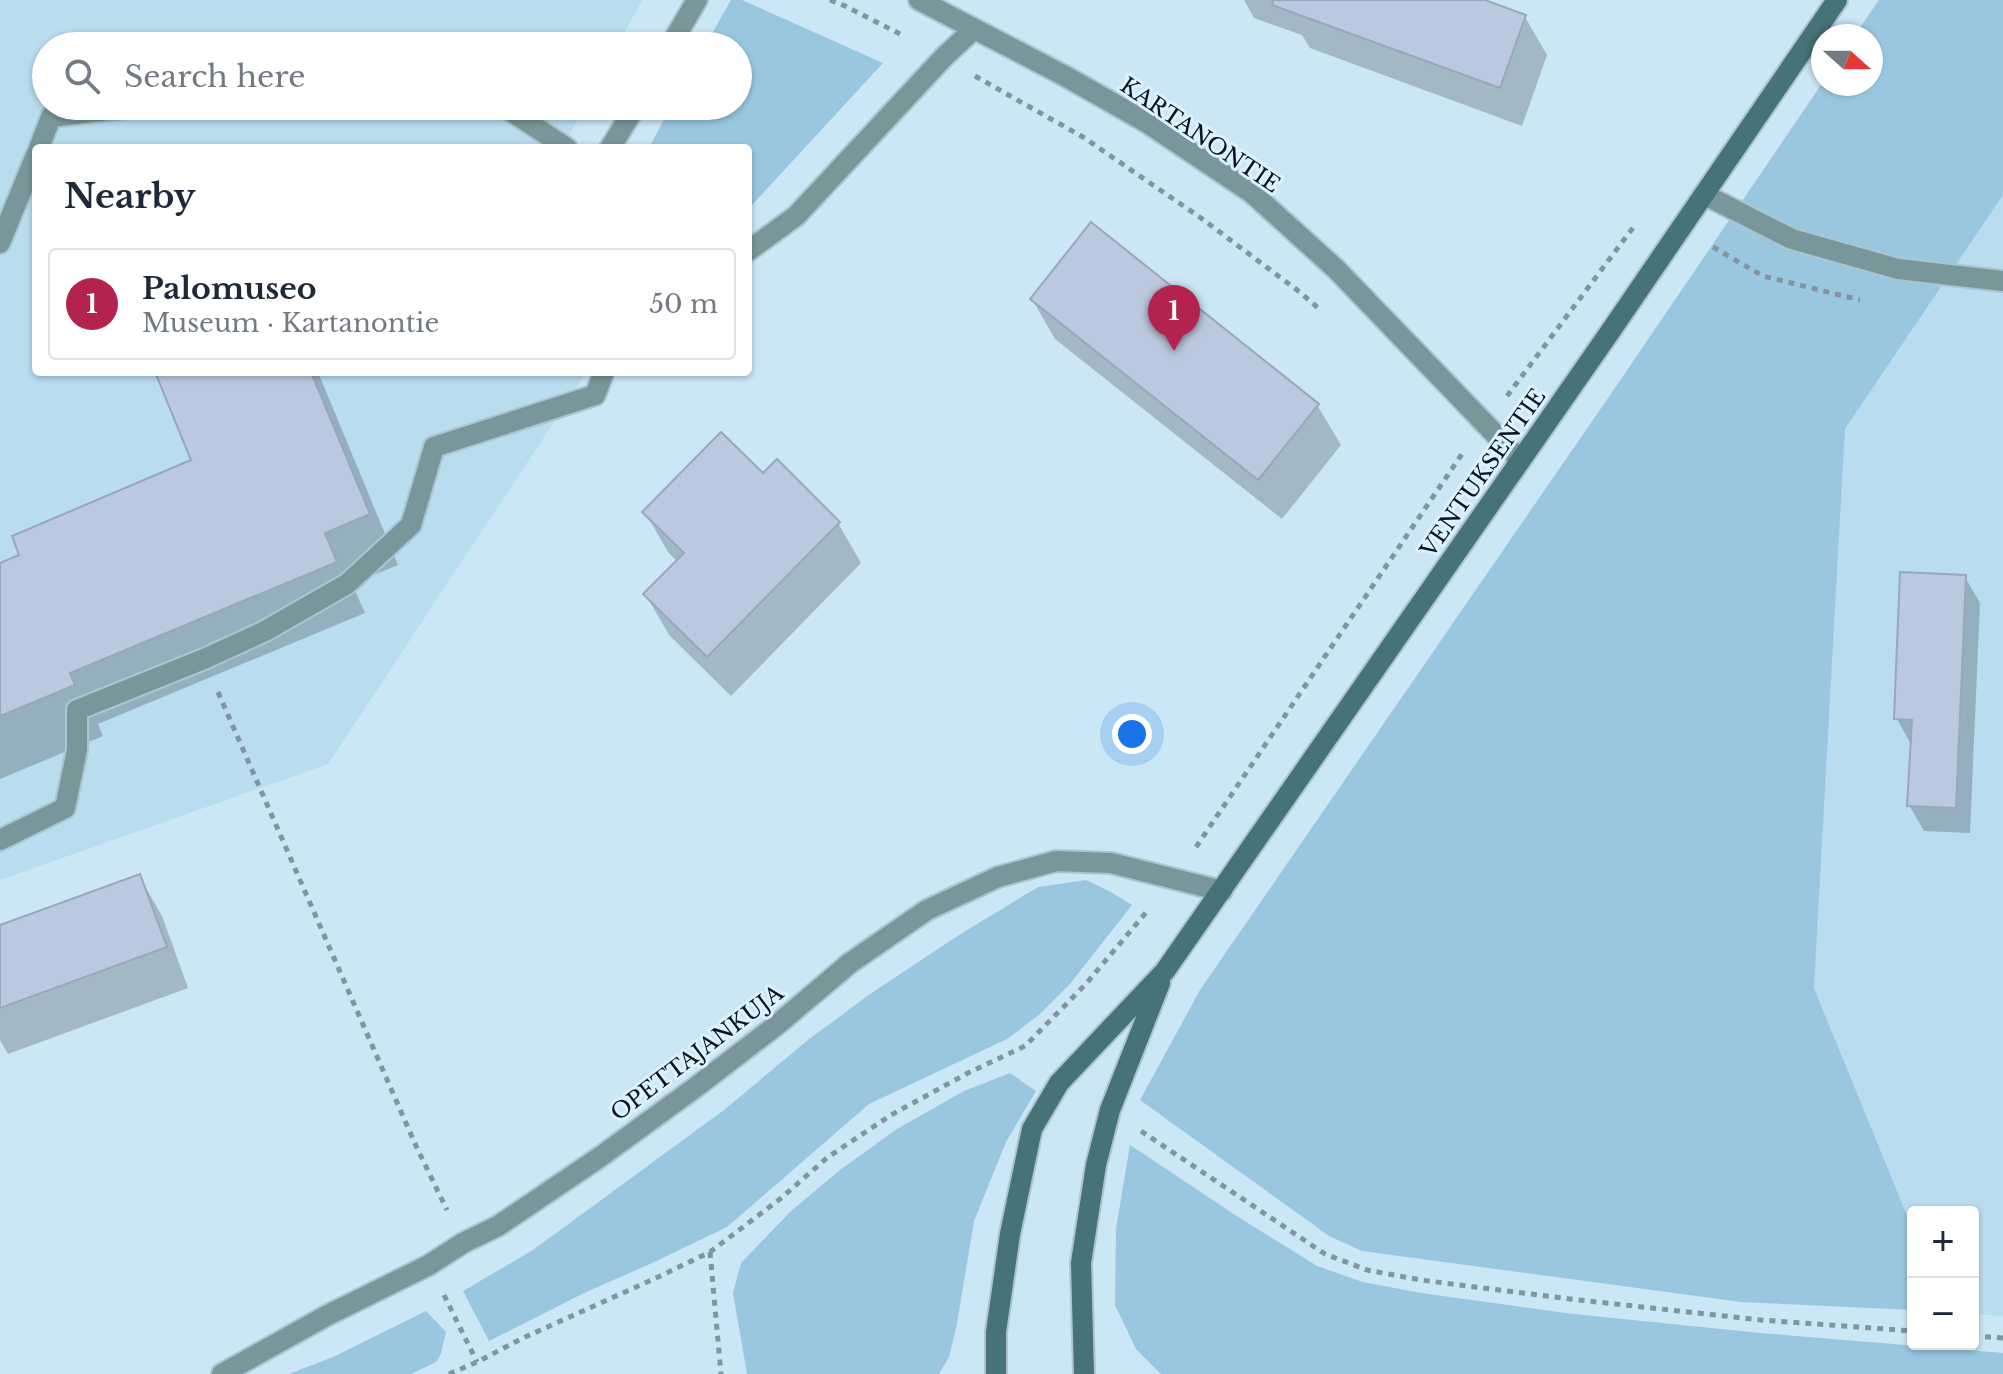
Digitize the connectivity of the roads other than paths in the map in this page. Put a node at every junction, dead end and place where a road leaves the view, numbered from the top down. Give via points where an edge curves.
1 (697, 0) edge
2 (919, 0) edge
3 (1837, 0) edge
4 (974, 29) junction
5 (678, 32) edge
6 (50, 120) edge
7 (524, 120) edge
8 (627, 120) edge
9 (41, 144) edge
10 (561, 144) edge
11 (612, 144) edge
12 (32, 165) edge
13 (1705, 195) junction
14 (0, 243) edge
15 (752, 248) edge
16 (2003, 281) edge
17 (602, 376) edge
18 (1520, 460) junction
19 (0, 840) edge
20 (1222, 891) junction
21 (1165, 971) junction
22 (222, 1374) edge
23 (996, 1374) edge
24 (1084, 1374) edge

1 - 5 street
2 - 4 street, KARTANONTIE
3 - 13 main road, VENTUKSENTIE
4 - 15 street via 796,216
4 - 18 street, KARTANONTIE via 1146,122 1252,193 1336,269
6 - 9 street
7 - 10 street
8 - 11 street
12 - 14 street
13 - 16 street via 1792,239 1898,269
13 - 18 main road, VENTUKSENTIE
17 - 19 street via 595,395 434,447 411,525 347,584 265,631 77,710 77,750 65,808
18 - 20 main road, VENTUKSENTIE
20 - 21 main road, VENTUKSENTIE
20 - 22 street, OPETTAJANKUJA via 1111,863 1056,861 998,877 927,910 850,963 696,1087 498,1226
21 - 23 main road, VENTUKSENTIE via 1059,1083 1032,1129 1010,1234 996,1332
21 - 24 main road, VENTUKSENTIE via 1110,1110 1096,1165 1081,1263

